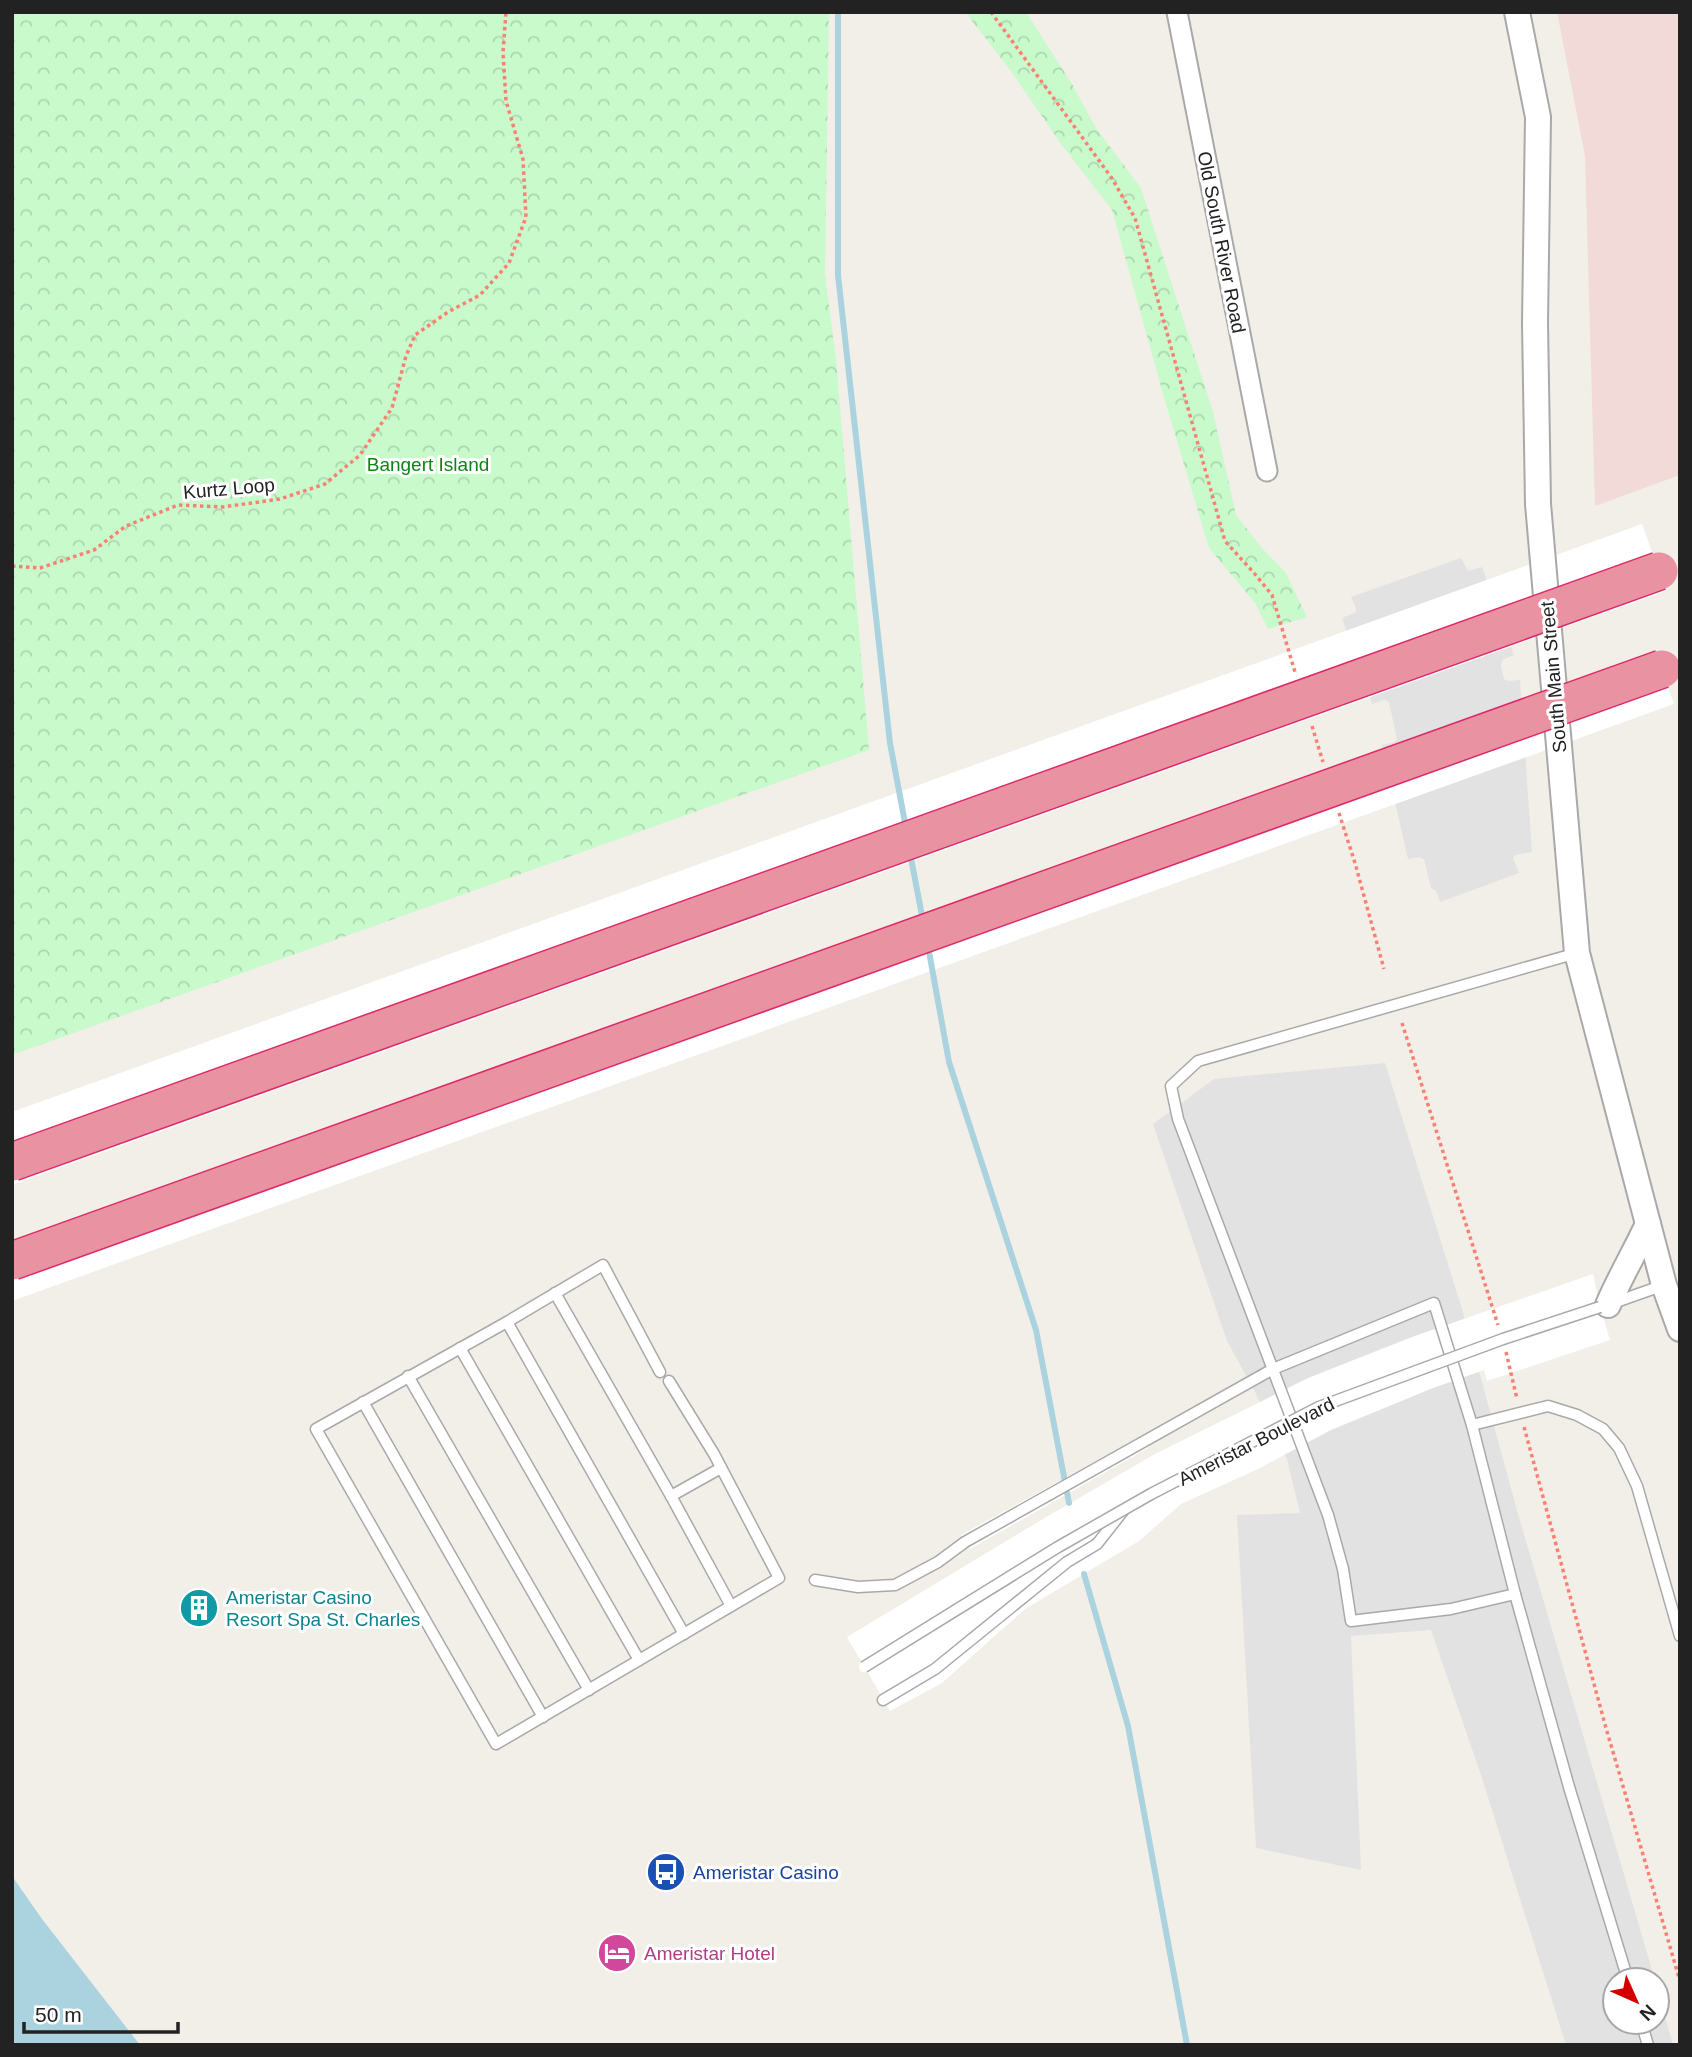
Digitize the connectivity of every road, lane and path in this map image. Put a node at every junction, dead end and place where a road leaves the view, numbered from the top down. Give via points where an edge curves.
1 (506, 12) edge
2 (991, 12) edge
3 (1177, 12) edge
4 (1517, 12) edge
5 (1267, 471) dead end
6 (12, 566) edge
7 (1659, 571) dead end
8 (1662, 669) dead end
9 (1297, 675) dead end
10 (1309, 715) dead end
11 (1325, 769) dead end
12 (1338, 809) dead end
13 (1577, 953) junction
14 (1384, 969) dead end
15 (1402, 1023) dead end
16 (12, 1162) edge
17 (1648, 1224) junction
18 (12, 1261) edge
19 (1672, 1284) edge
20 (555, 1293) junction
21 (1604, 1306) junction
22 (507, 1322) junction
23 (1680, 1329) edge
24 (1503, 1339) junction
25 (460, 1348) junction
26 (1273, 1369) junction
27 (660, 1372) dead end
28 (408, 1376) junction
29 (669, 1381) dead end
30 (363, 1402) junction
31 (1520, 1412) junction
32 (1472, 1425) junction
33 (721, 1468) junction
34 (671, 1496) junction
35 (1124, 1510) junction
36 (815, 1580) dead end
37 (1515, 1594) junction
38 (731, 1606) junction
39 (684, 1634) junction
40 (1680, 1636) edge
41 (639, 1660) junction
42 (864, 1667) dead end
43 (589, 1689) junction
44 (883, 1700) dead end
45 (543, 1717) junction
46 (1624, 1966) edge
47 (1680, 1981) edge

1 - 6 path, Kurtz Loop via 506,101 523,159 526,217 509,263 480,295 415,335 392,408 360,455 325,484 280,499 223,506 178,505 126,526 94,550 40,568
2 - 9 path via 1111,177 1135,218 1225,541 1272,595
3 - 5 street, Old South River Road
4 - 13 street, South Main Street via 1538,117 1538,503
7 - 16 highway, bridge
8 - 18 highway, bridge
10 - 11 path
12 - 14 path
13 - 17 street, South Main Street
13 - 26 lane via 1198,1061 1171,1086 1178,1119
15 - 24 path
17 - 19 street, South Main Street
17 - 21 street
19 - 21 lane, Ameristar Boulevard
19 - 23 street, South Main Street
20 - 22 lane
20 - 27 lane via 603,1265
20 - 34 lane
21 - 24 lane, Ameristar Boulevard, bridge
22 - 25 lane
22 - 39 lane
24 - 31 path
24 - 35 lane, Ameristar Boulevard, bridge via 1319,1407
25 - 28 lane
25 - 41 lane
26 - 32 lane via 1434,1303
26 - 36 lane via 895,1585 858,1587
26 - 37 lane via 1328,1515 1351,1621 1451,1609
28 - 30 lane
28 - 43 lane
29 - 33 lane
30 - 45 lane
30 - 45 lane via 316,1429 496,1744
31 - 32 lane
31 - 40 lane via 1548,1406 1577,1415 1603,1429 1619,1448 1637,1486
31 - 47 path
32 - 37 lane
33 - 34 lane
33 - 38 lane via 779,1578
34 - 38 lane
35 - 42 lane, Ameristar Boulevard, bridge
35 - 44 lane via 1097,1544 1067,1562 935,1669
37 - 46 lane
38 - 39 lane
39 - 41 lane
41 - 43 lane
43 - 45 lane

